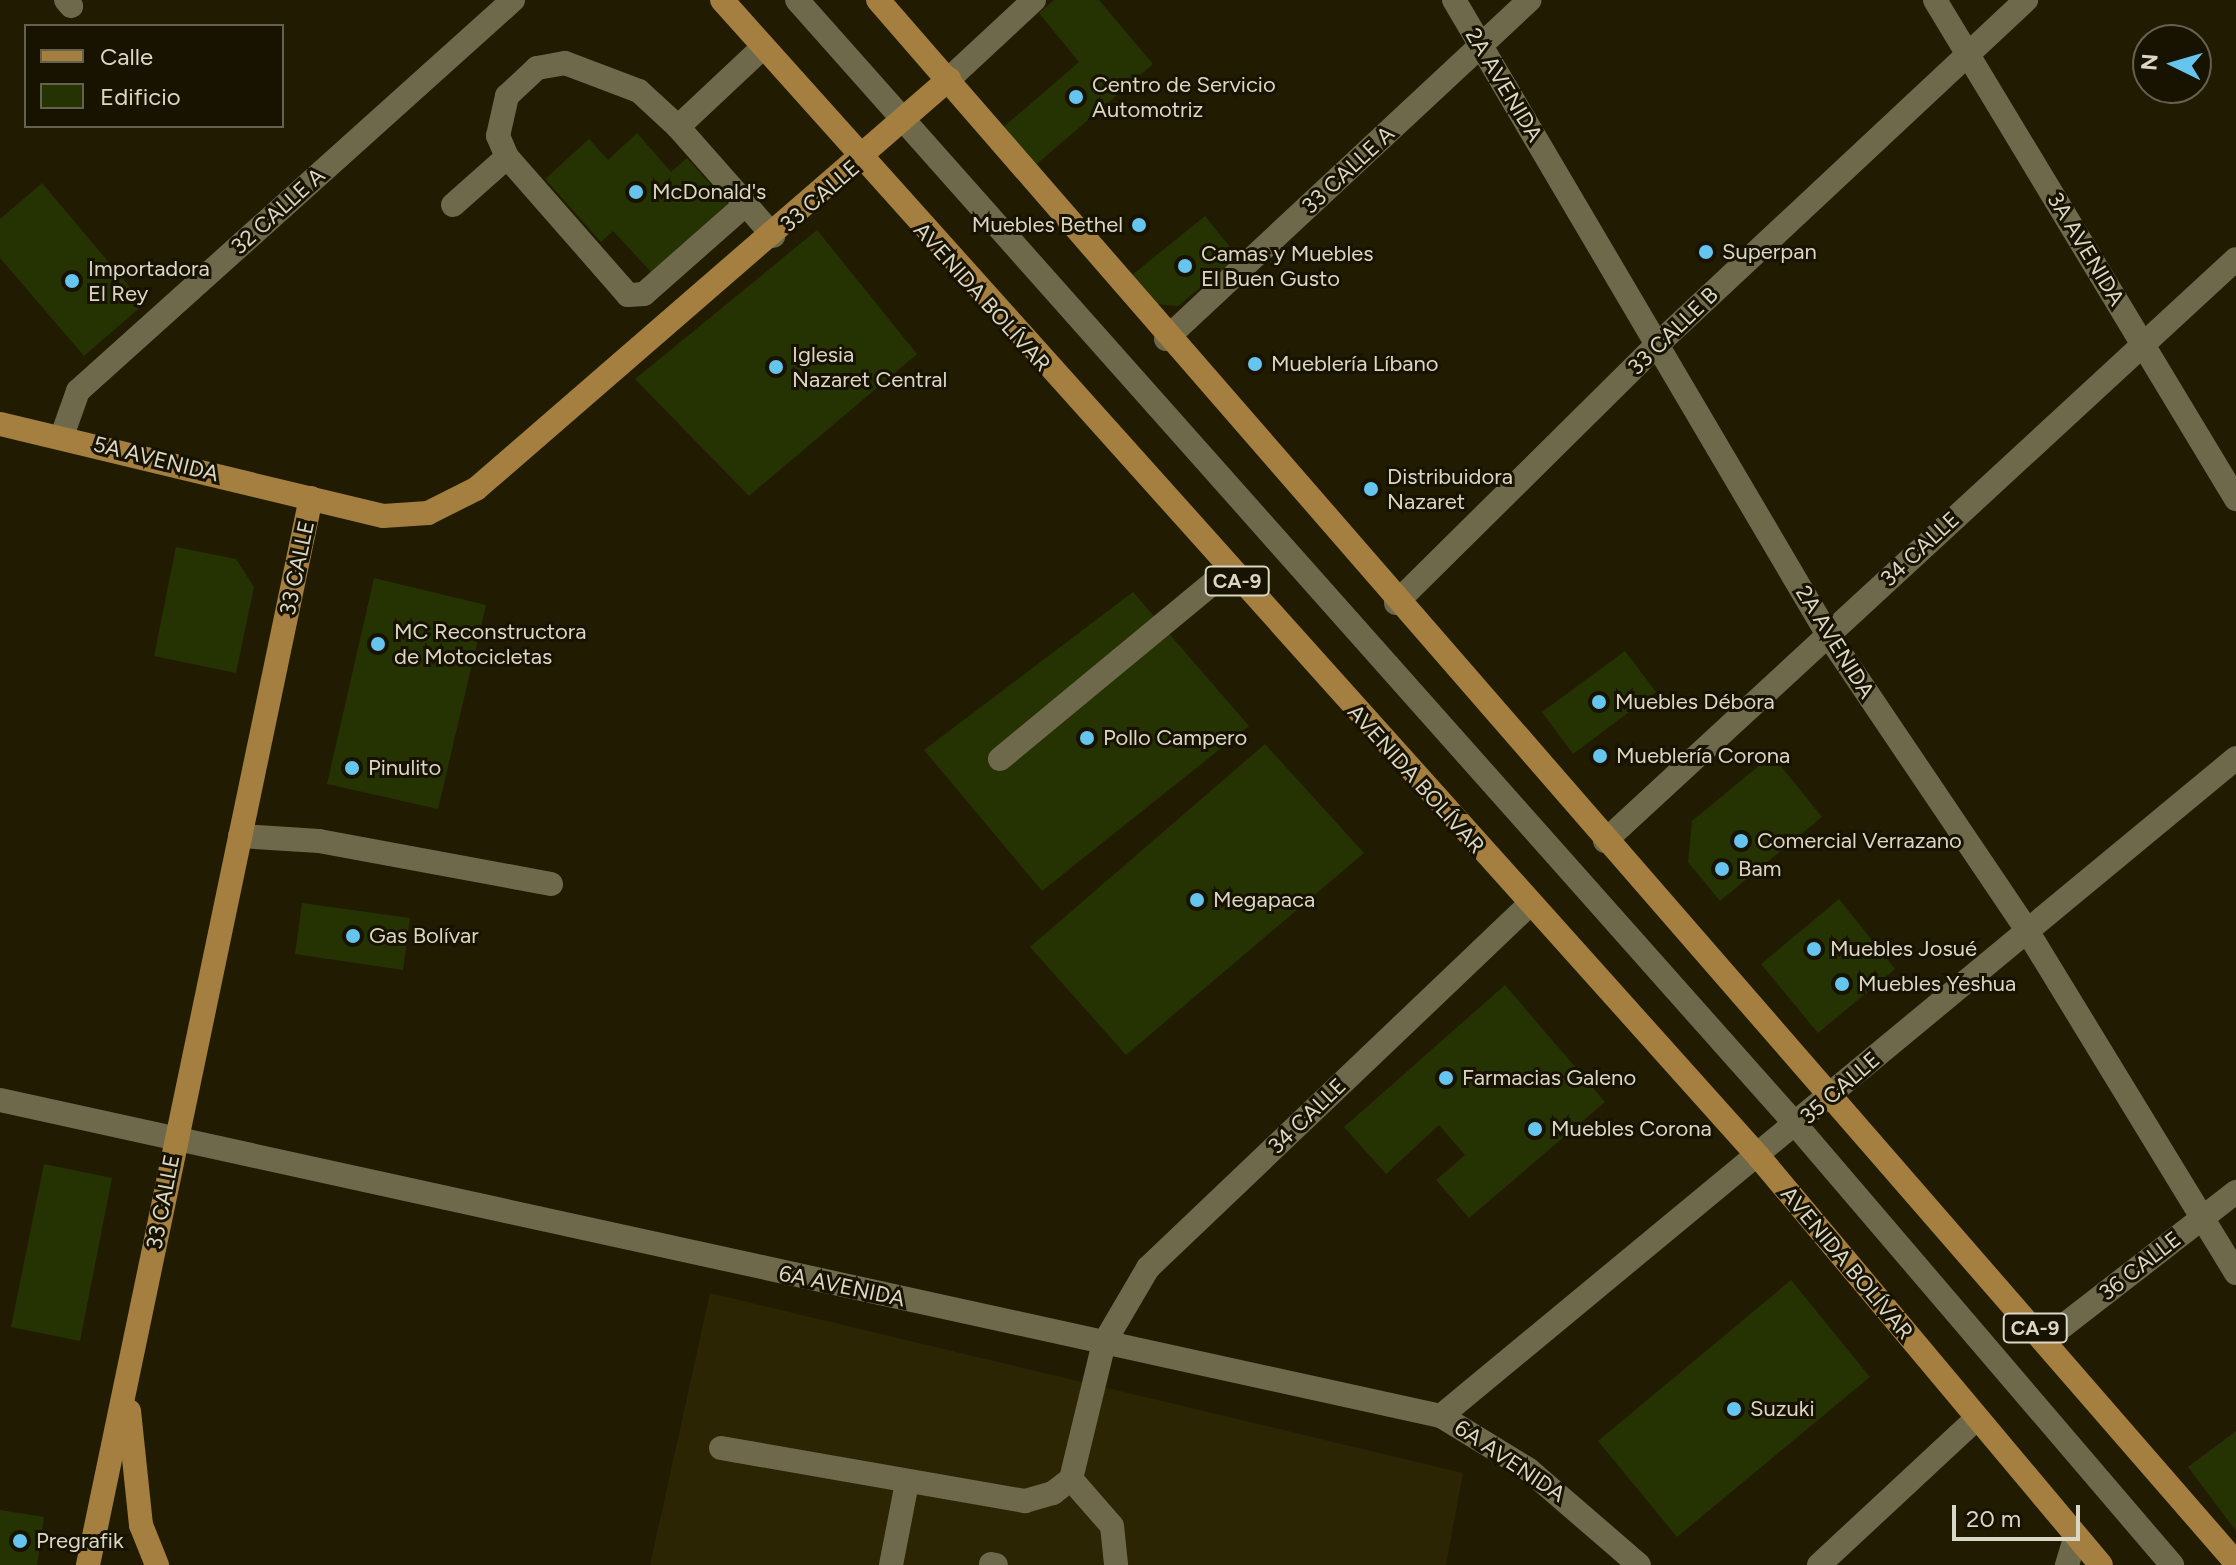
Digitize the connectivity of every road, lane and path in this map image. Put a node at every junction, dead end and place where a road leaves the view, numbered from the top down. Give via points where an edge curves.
1 (513, 0) edge
2 (722, 0) edge
3 (797, 0) edge
4 (878, 0) edge
5 (1034, 0) edge
6 (1454, 0) edge
7 (1530, 0) edge
8 (1935, 0) edge
9 (2026, 0) edge
10 (1481, 46) junction
11 (762, 48) junction
12 (1970, 53) junction
13 (949, 79) junction
14 (905, 121) junction
15 (678, 127) junction
16 (507, 157) junction
17 (860, 161) junction
18 (746, 204) junction
19 (453, 205) dead end
20 (773, 236) junction
21 (2236, 259) edge
22 (1166, 339) junction
23 (1658, 344) junction
24 (2142, 345) junction
25 (0, 424) edge
26 (62, 436) junction
27 (311, 498) junction
28 (2236, 499) edge
29 (1227, 571) junction
30 (1396, 603) junction
31 (1828, 635) junction
32 (2236, 758) edge
33 (1000, 759) dead end
34 (240, 836) junction
35 (1605, 841) junction
36 (551, 884) dead end
37 (1530, 904) junction
38 (2026, 929) junction
39 (1832, 1094) junction
40 (0, 1100) edge
41 (1796, 1125) junction
42 (175, 1140) junction
43 (1759, 1157) junction
44 (2236, 1192) edge
45 (2202, 1218) junction
46 (2236, 1273) edge
47 (2045, 1340) junction
48 (1104, 1343) junction
49 (127, 1393) junction
50 (1441, 1416) junction
51 (1976, 1419) junction
52 (721, 1448) dead end
53 (1071, 1479) junction
54 (907, 1483) junction
55 (141, 1525) junction
56 (2076, 1536) junction
57 (2236, 1563) edge
58 (88, 1565) edge
59 (144, 1565) edge
60 (157, 1565) edge
61 (891, 1565) edge
62 (1116, 1565) edge
63 (1639, 1565) edge
64 (1819, 1565) edge
65 (2067, 1565) edge
66 (2101, 1565) edge
67 (2172, 1565) edge

1 - 26 street, 32 CALLE A via 78,391
2 - 11 main road, AVENIDA BOLÍVAR / CA-9
3 - 14 street
4 - 13 main road, CA-9
5 - 13 street, 33 CALLE
6 - 10 street, 2A AVENIDA
7 - 10 street, 33 CALLE A
8 - 12 street, 3A AVENIDA
9 - 12 street, 33 CALLE B
10 - 22 street, 33 CALLE A
10 - 23 street, 2A AVENIDA
11 - 15 street
11 - 17 main road, AVENIDA BOLÍVAR / CA-9
12 - 23 street, 33 CALLE B
12 - 24 street, 3A AVENIDA
13 - 14 main road, 33 CALLE
13 - 22 main road, CA-9
14 - 17 main road, 33 CALLE
14 - 41 street
15 - 16 street via 639,91 565,63 537,68 521,79 501,112 498,136
15 - 18 street
16 - 18 street via 628,295 644,294
16 - 19 street
17 - 20 main road, 33 CALLE
17 - 29 main road, AVENIDA BOLÍVAR / CA-9
18 - 20 street
20 - 27 main road, 33 CALLE via 476,489 428,513 383,516
21 - 24 street, 34 CALLE
22 - 30 main road, CA-9
23 - 30 street, 33 CALLE B
23 - 31 street, 2A AVENIDA
24 - 28 street, 3A AVENIDA
24 - 31 street, 34 CALLE
25 - 26 main road, 5A AVENIDA
26 - 27 main road, 5A AVENIDA
27 - 34 main road, 33 CALLE
29 - 33 street
29 - 37 main road, AVENIDA BOLÍVAR / CA-9
30 - 35 main road, CA-9
31 - 35 street, 34 CALLE
31 - 38 street, 2A AVENIDA
32 - 38 street, 35 CALLE
34 - 36 street via 319,841
34 - 42 main road, 33 CALLE
35 - 39 main road, CA-9
37 - 43 main road, AVENIDA BOLÍVAR / CA-9
37 - 48 street, 34 CALLE via 1148,1268
38 - 39 street, 35 CALLE
38 - 45 street, 2A AVENIDA
39 - 41 street, 35 CALLE
39 - 47 main road, CA-9
40 - 42 street, 6A AVENIDA
41 - 43 street, 35 CALLE
41 - 67 street
42 - 48 street, 6A AVENIDA
42 - 49 main road, 33 CALLE
43 - 50 street, 35 CALLE
43 - 51 main road, AVENIDA BOLÍVAR / CA-9
44 - 45 street, 36 CALLE
45 - 46 street, 2A AVENIDA
45 - 47 street, 36 CALLE
47 - 57 main road, CA-9
48 - 50 street, 6A AVENIDA
48 - 53 street, 34 CALLE
49 - 55 main road
49 - 58 main road
50 - 63 street, 6A AVENIDA via 1540,1478
51 - 56 main road, AVENIDA BOLÍVAR / CA-9
51 - 64 street
52 - 54 street
53 - 54 street via 1025,1501
53 - 62 street via 1112,1526
54 - 61 street
55 - 59 main road
55 - 60 main road
56 - 65 street
56 - 66 main road, AVENIDA BOLÍVAR / CA-9

